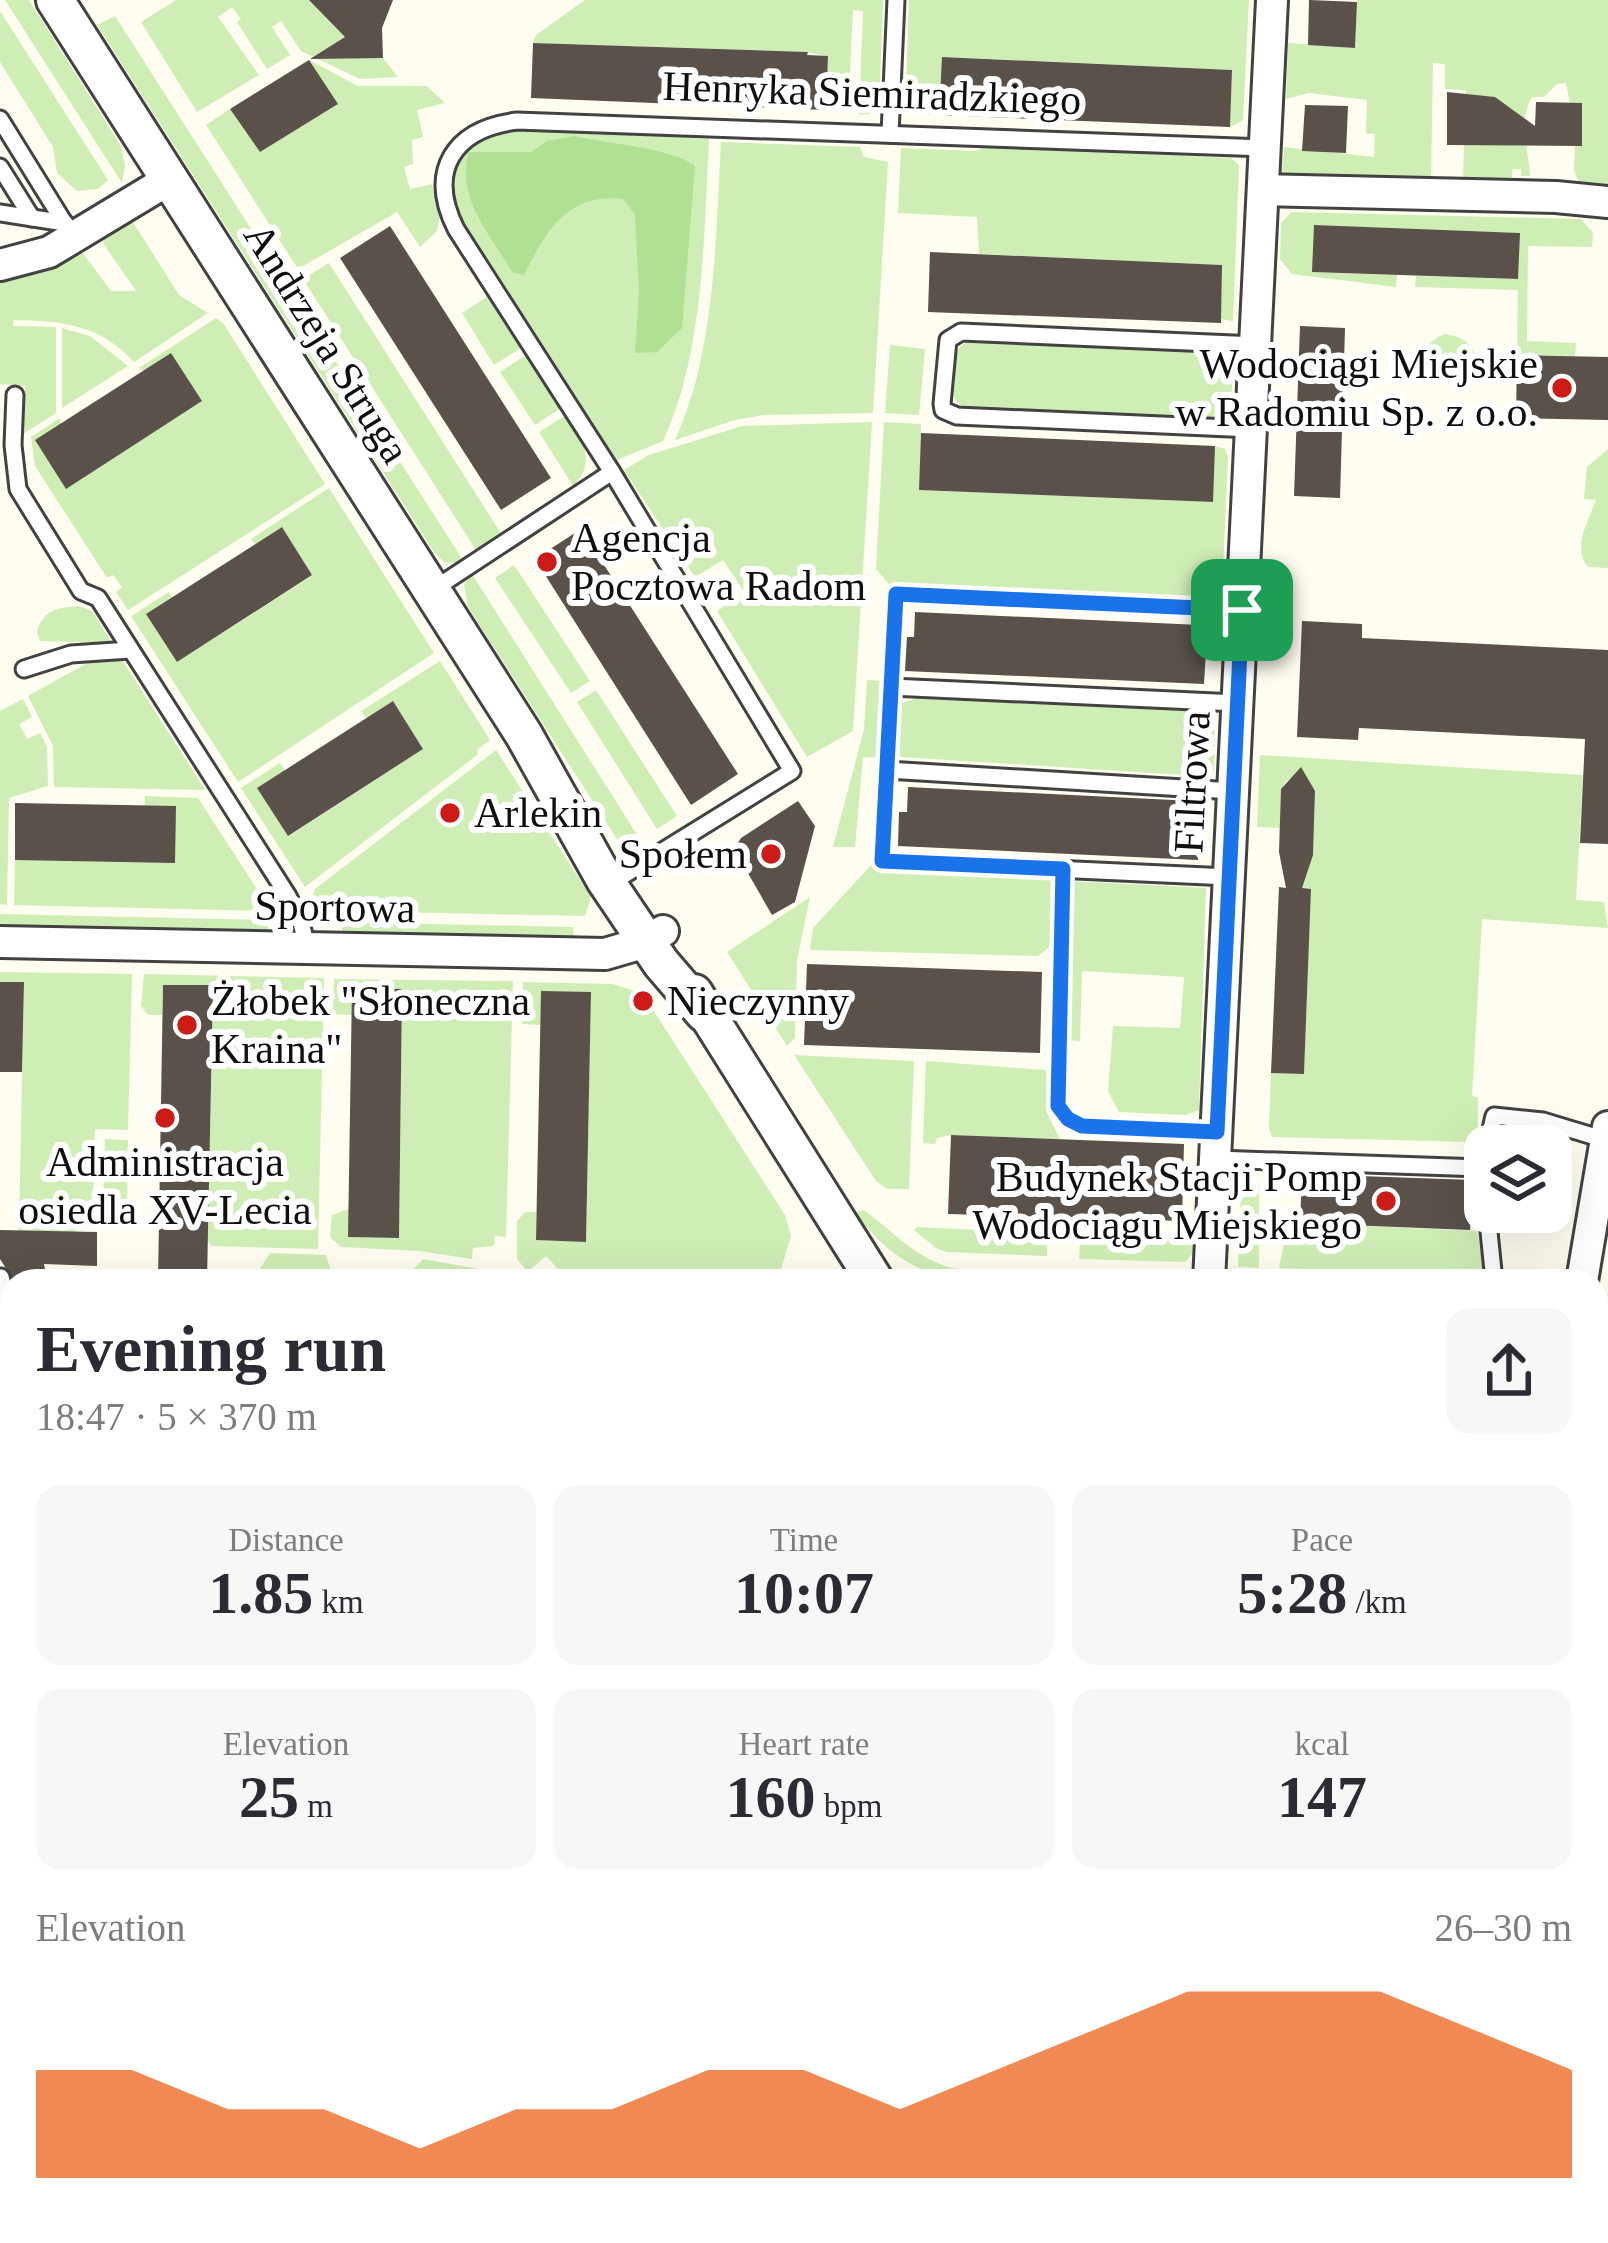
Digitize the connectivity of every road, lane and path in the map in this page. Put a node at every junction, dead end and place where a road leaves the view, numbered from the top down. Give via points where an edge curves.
1 (55, 0) edge
2 (896, 0) edge
3 (1272, 0) edge
4 (0, 119) edge
5 (890, 134) junction
6 (1265, 148) junction
7 (0, 166) edge
8 (170, 179) junction
9 (1263, 190) junction
10 (1608, 202) edge
11 (0, 213) edge
12 (32, 218) junction
13 (69, 230) junction
14 (0, 265) edge
15 (1256, 345) junction
16 (15, 395) dead end
17 (1252, 429) junction
18 (612, 472) junction
19 (431, 591) junction
20 (1242, 610) junction
21 (130, 650) junction
22 (24, 669) dead end
23 (891, 687) junction
24 (1238, 703) junction
25 (887, 770) junction
26 (1233, 791) junction
27 (1063, 869) junction
28 (1229, 877) junction
29 (617, 879) junction
30 (655, 937) junction
31 (0, 942) edge
32 (308, 948) junction
33 (1492, 1125) edge
34 (1563, 1125) edge
35 (1572, 1127) edge
36 (1607, 1134) edge
37 (1217, 1145) junction
38 (1464, 1155) edge
39 (1488, 1233) edge
40 (867, 1269) edge
41 (1210, 1269) edge
42 (1493, 1269) edge
43 (1584, 1269) edge

1 - 8 street, Andrzeja Struga
2 - 5 lane
3 - 6 street, Filtrowa
4 - 13 lane
5 - 6 lane, Henryka Siemiradzkiego
5 - 18 lane, Henryka Siemiradzkiego via 517,121 462,143 447,163 445,208
6 - 9 street, Filtrowa
7 - 12 lane
8 - 13 street
8 - 19 street, Andrzeja Struga
9 - 10 street
9 - 15 street, Filtrowa
11 - 12 lane
12 - 13 lane
13 - 14 street via 32,258
15 - 17 street, Filtrowa
15 - 17 lane via 961,332 944,351 943,410 957,416
16 - 21 lane via 15,476 24,502
17 - 20 street, Filtrowa
18 - 19 lane
18 - 29 lane via 793,771
19 - 29 street, Andrzeja Struga
20 - 23 lane via 896,594
20 - 24 street, Filtrowa
21 - 22 lane via 71,654
21 - 32 lane via 288,896
23 - 24 lane
23 - 25 lane
24 - 26 street, Filtrowa
25 - 26 lane
25 - 27 lane via 882,861
26 - 28 street, Filtrowa
27 - 28 lane
27 - 37 lane via 1062,1114 1082,1126
28 - 37 street, Filtrowa
29 - 30 street, Andrzeja Struga
30 - 32 street, Sportowa via 605,954
30 - 40 street, Andrzeja Struga
31 - 32 street, Sportowa
33 - 34 lane via 1494,1116
35 - 36 lane
36 - 43 street
37 - 38 lane
37 - 41 street, Filtrowa
39 - 42 lane

